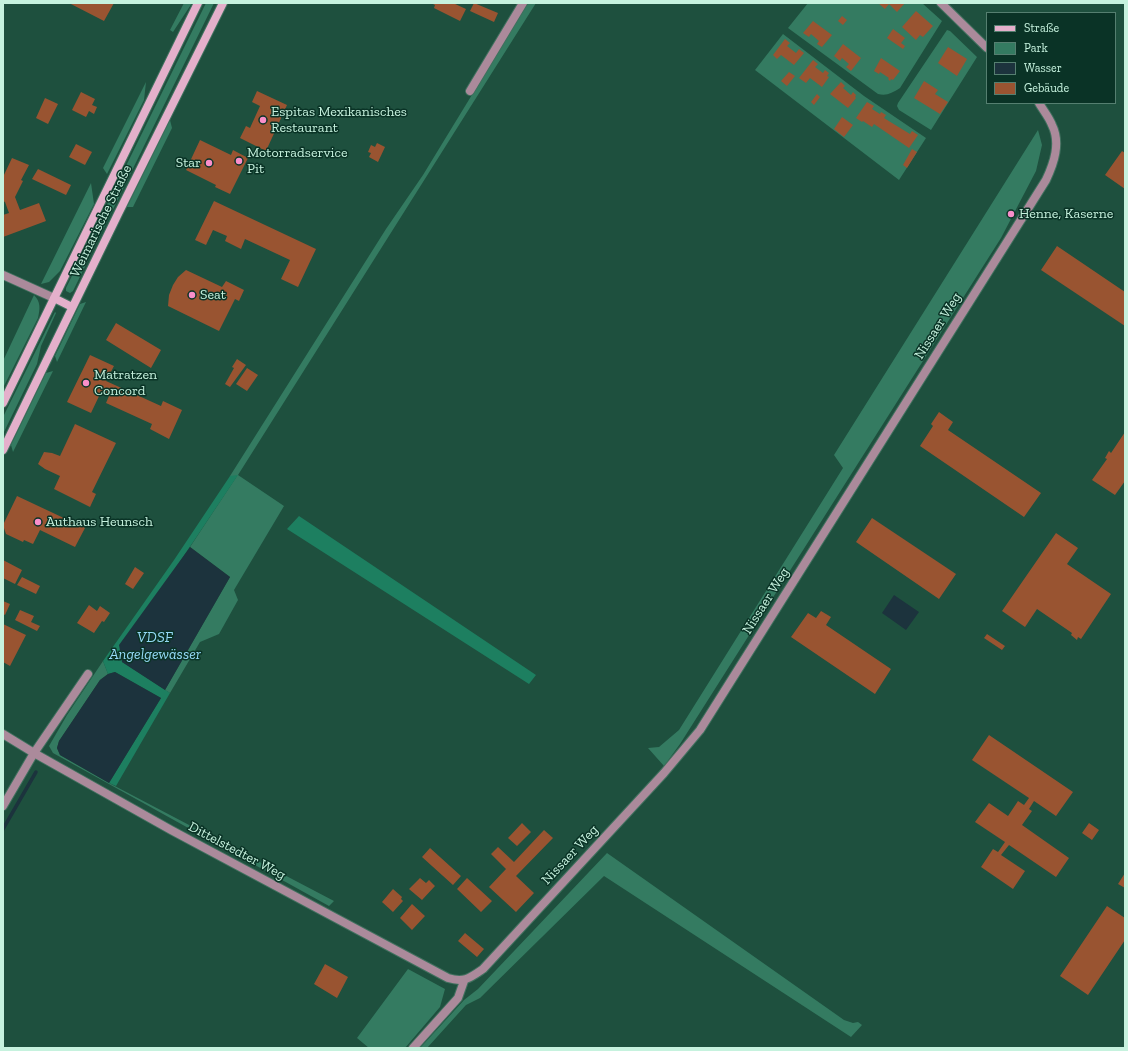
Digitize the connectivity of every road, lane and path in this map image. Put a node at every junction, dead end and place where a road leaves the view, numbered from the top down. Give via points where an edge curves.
1 (198, 3) edge
2 (223, 3) edge
3 (524, 3) edge
4 (941, 3) edge
5 (986, 47) edge
6 (470, 91) dead end
7 (1039, 104) edge
8 (3, 275) edge
9 (54, 298) junction
10 (72, 307) junction
11 (3, 403) edge
12 (3, 450) edge
13 (88, 674) dead end
14 (3, 734) edge
15 (34, 753) junction
16 (3, 806) edge
17 (464, 981) junction
18 (413, 1048) edge

1 - 9 main road, Weimarische Straße
2 - 10 main road, Weimarische Straße
3 - 6 street
4 - 5 street
7 - 17 street, Nissaer Weg via 1053,125 1056,136 1053,165 1046,180 700,730 664,773 483,969
8 - 9 street
9 - 10 main road
9 - 11 main road, Weimarische Straße
10 - 12 main road, Weimarische Straße
13 - 15 street
14 - 15 street, Dittelstedter Weg
15 - 16 street
15 - 17 street, Dittelstedter Weg via 171,830 448,978
17 - 18 street via 458,998

